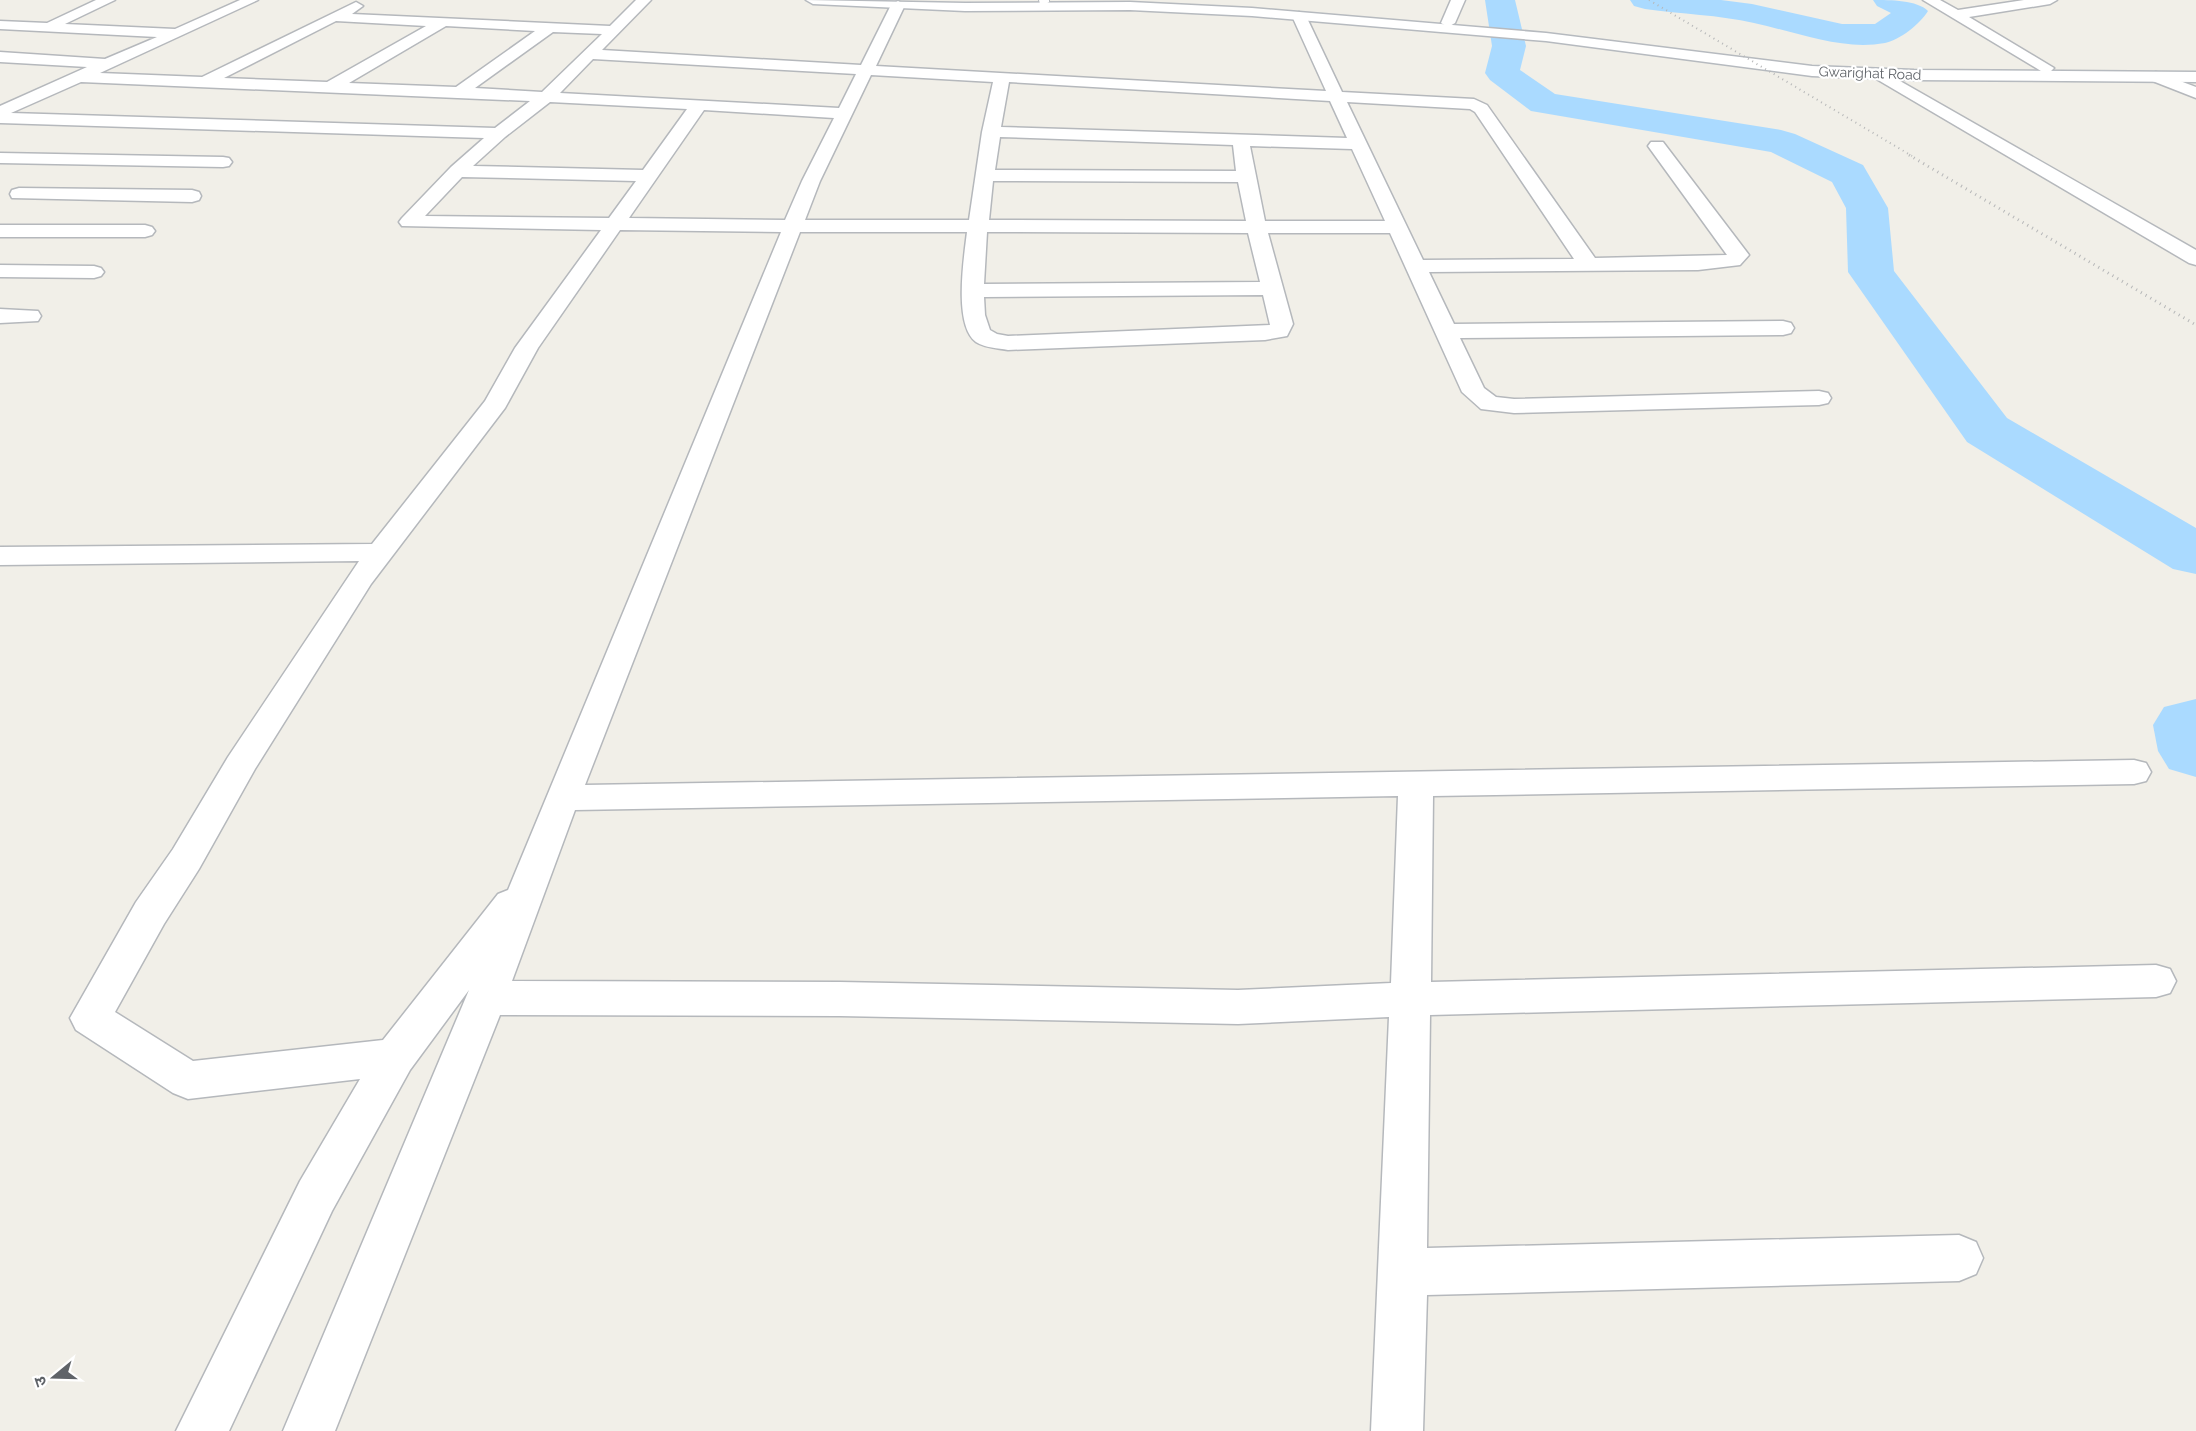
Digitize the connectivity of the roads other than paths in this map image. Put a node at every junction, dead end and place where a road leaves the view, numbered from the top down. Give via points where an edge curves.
1 (108, 0) edge
2 (251, 0) edge
3 (368, 0) edge
4 (644, 0) edge
5 (813, 0) edge
6 (1458, 0) edge
7 (1930, 0) edge
8 (2050, 0) edge
9 (1044, 1) edge
10 (902, 2) edge
11 (1956, 15) junction
12 (335, 16) junction
13 (1299, 16) junction
14 (443, 22) junction
15 (1448, 23) junction
16 (0, 25) edge
17 (47, 26) junction
18 (549, 27) junction
19 (1467, 27) junction
20 (613, 30) junction
21 (179, 33) junction
22 (1549, 35) junction
23 (0, 46) edge
24 (589, 54) junction
25 (0, 57) edge
26 (111, 64) junction
27 (2046, 68) junction
28 (867, 69) junction
29 (2196, 69) edge
30 (1879, 74) junction
31 (82, 77) junction
32 (1002, 77) junction
33 (2156, 77) junction
34 (2196, 77) edge
35 (204, 82) junction
36 (330, 87) junction
37 (459, 92) junction
38 (2196, 93) edge
39 (547, 96) junction
40 (0, 97) edge
41 (32, 98) junction
42 (1336, 98) junction
43 (699, 105) junction
44 (0, 112) edge
45 (843, 113) junction
46 (0, 118) edge
47 (97, 121) junction
48 (991, 132) junction
49 (499, 133) junction
50 (1241, 141) junction
51 (1360, 144) junction
52 (1657, 146) dead end
53 (0, 158) edge
54 (32, 159) junction
55 (75, 159) junction
56 (223, 162) dead end
57 (457, 171) junction
58 (985, 175) junction
59 (647, 176) junction
60 (1246, 177) junction
61 (19, 194) junction
62 (192, 196) dead end
63 (0, 206) edge
64 (615, 224) junction
65 (793, 226) junction
66 (978, 226) junction
67 (1257, 227) junction
68 (1397, 227) junction
69 (0, 231) edge
70 (145, 231) dead end
71 (2196, 258) edge
72 (1588, 265) junction
73 (1416, 267) junction
74 (0, 271) edge
75 (94, 272) dead end
76 (1272, 288) junction
77 (974, 291) junction
78 (0, 316) edge
79 (30, 316) dead end
80 (1783, 328) dead end
81 (1444, 331) junction
82 (1819, 398) dead end
83 (380, 552) junction
84 (0, 556) edge
85 (2134, 772) dead end
86 (1416, 785) junction
87 (562, 798) junction
88 (532, 876) junction
89 (2156, 981) dead end
90 (486, 998) junction
91 (1411, 999) junction
92 (395, 1057) junction
93 (1959, 1258) dead end
94 (1403, 1272) junction
95 (202, 1431) edge
96 (309, 1431) edge
97 (1397, 1431) edge

1 - 17 street
2 - 21 street
3 - 12 street
4 - 20 street
5 - 10 street
6 - 15 street
7 - 11 street
8 - 11 street
9 - 10 street
9 - 15 street via 1161,2
10 - 13 street via 1005,8 1130,6
10 - 28 street
11 - 27 street
12 - 14 street
12 - 35 street
13 - 19 street
13 - 42 street
14 - 18 street
14 - 36 street
15 - 19 street
16 - 17 street
17 - 21 street
17 - 23 street
18 - 20 street
18 - 37 street
19 - 22 street
20 - 24 street
21 - 26 street
22 - 27 street via 1843,64
22 - 30 street, Gwarighat Road via 1785,69
24 - 28 street
24 - 39 street
25 - 26 street
26 - 31 street
27 - 29 street
28 - 32 street
28 - 45 street
30 - 33 street, Gwarighat Road
30 - 71 street
31 - 35 street
31 - 41 street
32 - 42 street
32 - 48 street
33 - 34 street, Gwarighat Road
33 - 38 street
35 - 36 street
36 - 37 street
37 - 39 street
39 - 43 street
39 - 49 street
40 - 41 street
41 - 44 street
42 - 51 street
42 - 72 street via 1474,104
43 - 45 street
43 - 59 street
45 - 65 street
46 - 47 street
47 - 49 street
47 - 54 street
48 - 50 street
48 - 58 street
49 - 57 street
50 - 51 street
50 - 60 street
51 - 68 street
52 - 72 street via 1738,255 1733,261 1698,264
53 - 54 street
54 - 55 street
55 - 56 street
55 - 61 street
57 - 59 street
57 - 64 street via 409,222
58 - 60 street
58 - 66 street
59 - 64 street
60 - 67 street
61 - 62 street
61 - 63 street
64 - 65 street
64 - 83 street via 527,348 496,404
65 - 66 street
65 - 87 street
66 - 67 street
66 - 77 street
67 - 68 street
67 - 76 street
68 - 73 street
69 - 70 street
72 - 73 street
73 - 81 street
74 - 75 street
76 - 77 street
76 - 77 street via 1282,324 1279,331 1008,343 990,341 979,333 974,322
78 - 79 street
80 - 81 street
81 - 82 street via 1474,392 1490,404
83 - 84 street
83 - 92 street via 240,765 91,1018 188,1080
85 - 86 street
86 - 87 street
86 - 91 street
87 - 88 street
88 - 90 street
88 - 92 street
89 - 91 street
90 - 91 street via 840,999 1238,1007
90 - 96 street
91 - 94 street
92 - 95 street via 316,1196
93 - 94 street
94 - 97 street

